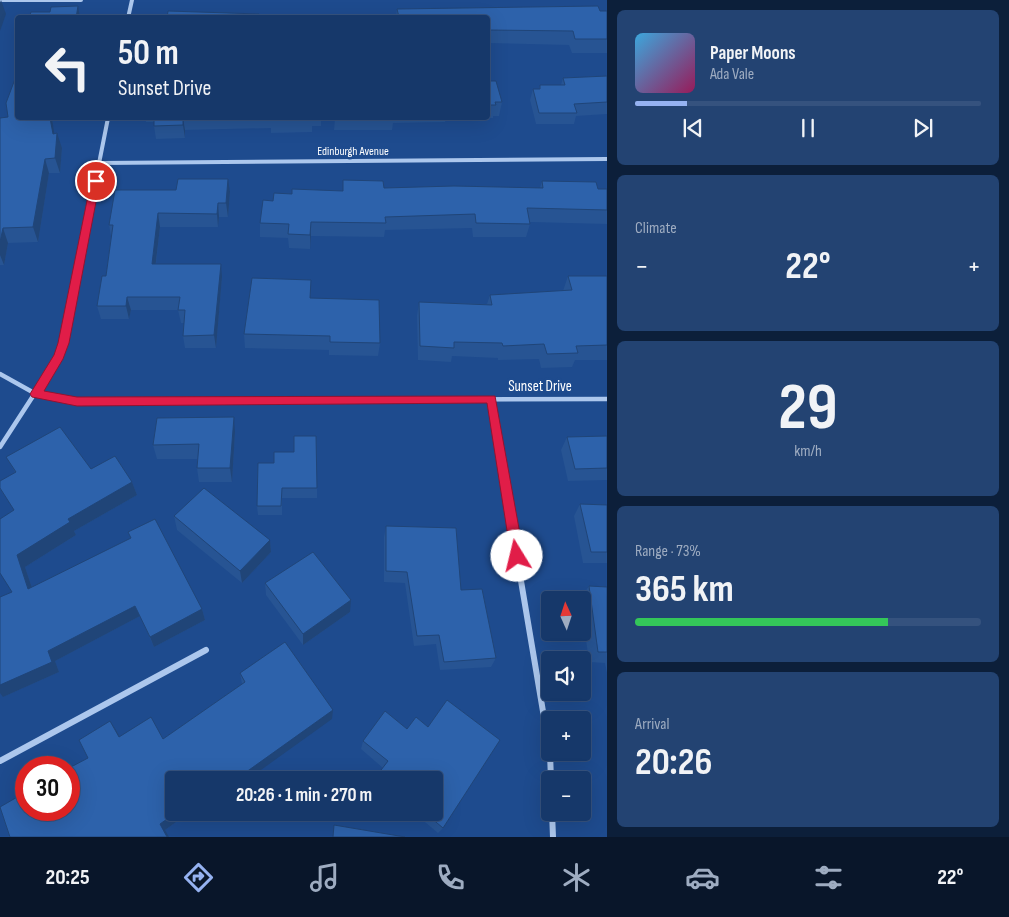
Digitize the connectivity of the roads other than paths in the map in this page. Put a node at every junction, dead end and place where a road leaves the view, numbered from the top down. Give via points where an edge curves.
1 (0, 0) edge
2 (80, 0) edge
3 (132, 0) edge
4 (129, 15) edge
5 (108, 120) edge
6 (606, 160) edge
7 (99, 163) junction
8 (0, 374) edge
9 (36, 394) junction
10 (492, 399) junction
11 (606, 399) edge
12 (0, 447) edge
13 (206, 650) dead end
14 (0, 761) edge
15 (551, 771) edge
16 (552, 821) edge
17 (553, 837) edge

1 - 2 street
3 - 4 street
5 - 7 street
6 - 7 street, Edinburgh Avenue
7 - 9 street via 64,343
8 - 9 street, Sunset Drive
9 - 10 street, Sunset Drive via 77,401
9 - 12 street
10 - 11 street, Sunset Drive
10 - 15 street
13 - 14 street
16 - 17 street

